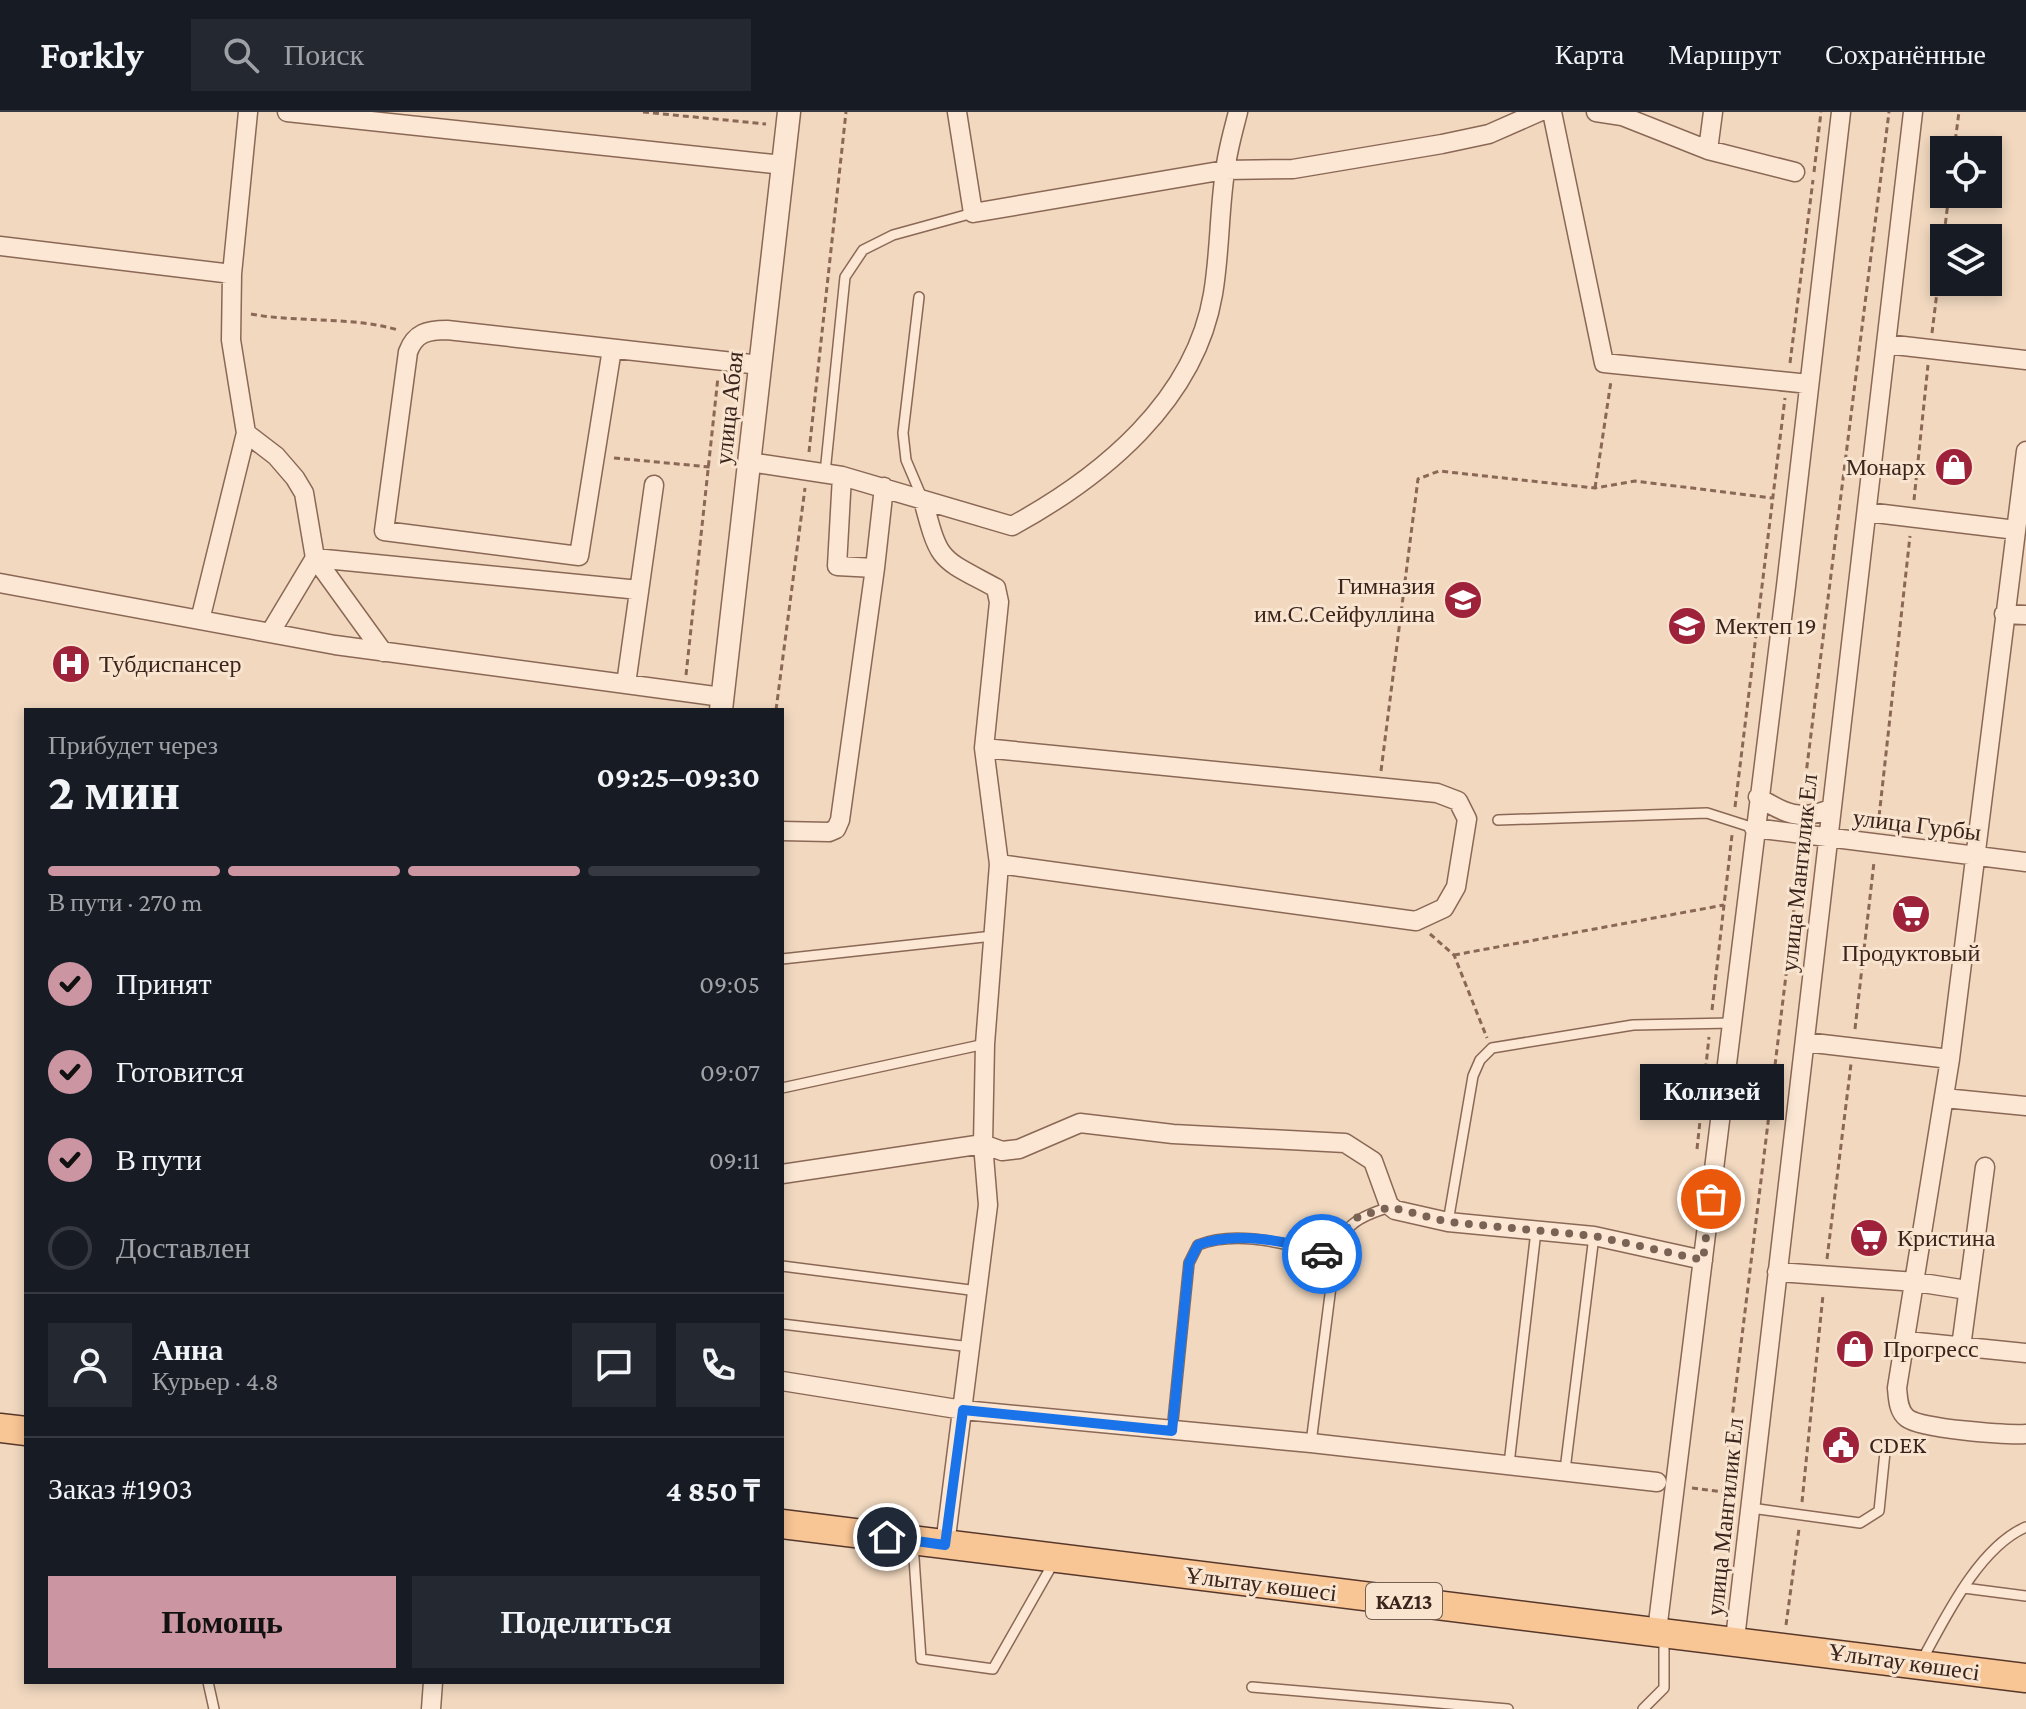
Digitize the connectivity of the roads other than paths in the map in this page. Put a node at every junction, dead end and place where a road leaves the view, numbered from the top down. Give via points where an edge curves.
1 (248, 112) edge
2 (287, 112) edge
3 (957, 112) edge
4 (1238, 112) edge
5 (1539, 112) edge
6 (1552, 112) edge
7 (1596, 112) edge
8 (1713, 112) edge
9 (1841, 112) edge
10 (1913, 112) edge
11 (358, 116) edge
12 (788, 119) edge
13 (449, 121) edge
14 (1708, 150) junction
15 (783, 165) junction
16 (1225, 170) junction
17 (1795, 172) dead end
18 (973, 213) junction
19 (0, 246) edge
20 (232, 274) junction
21 (919, 297) dead end
22 (1886, 344) junction
23 (612, 349) junction
24 (2026, 360) edge
25 (760, 365) junction
26 (1809, 384) junction
27 (246, 433) junction
28 (2026, 451) edge
29 (749, 462) junction
30 (825, 473) junction
31 (654, 485) dead end
32 (884, 487) junction
33 (923, 500) junction
34 (1867, 512) junction
35 (2016, 530) junction
36 (315, 558) junction
37 (875, 568) junction
38 (0, 583) edge
39 (639, 590) junction
40 (2004, 614) junction
41 (2026, 615) edge
42 (200, 620) junction
43 (270, 633) junction
44 (383, 652) junction
45 (626, 684) junction
46 (722, 703) edge
47 (984, 748) junction
48 (1758, 797) junction
49 (1830, 809) junction
50 (1498, 820) dead end
51 (1802, 826) junction
52 (1754, 828) junction
53 (784, 831) edge
54 (1827, 838) junction
55 (1975, 856) junction
56 (2026, 862) edge
57 (999, 864) junction
58 (993, 936) junction
59 (784, 959) edge
60 (1732, 1023) junction
61 (1805, 1042) junction
62 (985, 1044) junction
63 (1950, 1059) junction
64 (784, 1088) edge
65 (1944, 1098) junction
66 (2026, 1106) edge
67 (983, 1144) junction
68 (1985, 1167) dead end
69 (784, 1174) edge
70 (1390, 1207) junction
71 (1448, 1222) junction
72 (1536, 1231) junction
73 (1594, 1236) junction
74 (1328, 1258) junction
75 (1703, 1260) junction
76 (784, 1266) edge
77 (1777, 1272) junction
78 (1916, 1282) junction
79 (1967, 1290) junction
80 (978, 1291) junction
81 (784, 1324) edge
82 (1907, 1341) junction
83 (971, 1347) junction
84 (1961, 1347) junction
85 (2026, 1353) edge
86 (784, 1381) edge
87 (963, 1410) junction
88 (0, 1428) edge
89 (24, 1431) edge
90 (1172, 1431) junction
91 (2026, 1434) edge
92 (1311, 1443) junction
93 (1885, 1452) dead end
94 (1509, 1464) junction
95 (1565, 1470) junction
96 (1657, 1482) dead end
97 (1751, 1502) junction
98 (784, 1524) edge
99 (2026, 1527) edge
100 (913, 1540) junction
101 (945, 1545) junction
102 (1055, 1560) junction
103 (1964, 1588) junction
104 (2026, 1596) edge
105 (1661, 1631) junction
106 (1735, 1639) junction
107 (1919, 1664) junction
108 (2026, 1678) edge
109 (208, 1684) edge
110 (433, 1684) edge
111 (1252, 1687) dead end
112 (214, 1709) edge
113 (431, 1709) edge
114 (1508, 1709) edge
115 (1643, 1709) edge

1 - 20 street
2 - 11 street
3 - 18 street
4 - 16 street
5 - 16 street via 1489,134 1442,144 1293,169
6 - 26 street via 1604,363
7 - 14 street via 1622,116
8 - 14 street
9 - 26 street, улица Мангилик Ел
10 - 22 street, улица Мангилик Ел
11 - 13 street
12 - 15 street, улица Абая
13 - 15 street
14 - 17 street
15 - 25 street, улица Абая
16 - 18 street
16 - 33 street via 1213,295 1203,332 1185,374 1146,425 1062,499 1012,526
18 - 30 lane via 893,235 863,250 845,277
19 - 20 street
20 - 27 street via 234,371
21 - 33 lane via 903,433 906,460
22 - 24 street
22 - 34 street, улица Мангилик Ел
23 - 23 street via 447,330 417,336 408,352 384,531 579,556
23 - 25 street
25 - 29 street, улица Абая
26 - 48 street, улица Мангилик Ел
27 - 36 street via 276,456 304,493
27 - 42 street
28 - 35 street
29 - 30 street
29 - 46 street, улица Абая
30 - 32 street
30 - 37 street via 837,566
31 - 39 street
32 - 33 street
32 - 37 street
33 - 47 street via 943,558 996,588 999,602
34 - 35 street
34 - 49 street, улица Мангилик Ел
35 - 40 street
36 - 39 street
36 - 43 street
36 - 44 street
37 - 53 street via 840,820 829,832
38 - 42 street
39 - 45 street
40 - 41 street
40 - 55 street
42 - 43 street
43 - 44 street
44 - 45 street
45 - 46 street via 684,691
47 - 57 street
47 - 57 street via 1437,793 1458,801 1467,819 1456,887 1444,908 1416,921
48 - 51 street
48 - 52 street, улица Мангилик Ел
49 - 51 street
49 - 54 street, улица Мангилик Ел
50 - 52 lane via 1690,813
51 - 52 street, улица Гурбы
51 - 54 street, улица Гурбы
52 - 60 street, улица Мангилик Ел
54 - 55 street, улица Гурбы
54 - 61 street, улица Мангилик Ел
55 - 56 street, улица Гурбы
55 - 63 street
57 - 58 street
58 - 59 lane
58 - 62 street
60 - 71 lane via 1633,1025 1492,1048 1473,1076
60 - 75 street, улица Мангилик Ел
61 - 63 street
61 - 77 street, улица Мангилик Ел
62 - 64 lane
62 - 67 street
63 - 65 street
65 - 66 street
65 - 78 street
67 - 69 street
67 - 70 street via 1002,1151 1019,1149 1080,1123 1345,1143 1373,1161
67 - 80 street via 988,1205
68 - 79 street
70 - 71 street
70 - 74 lane via 1358,1217
71 - 72 street
72 - 73 street
72 - 94 lane
73 - 75 street
73 - 95 lane
74 - 90 lane via 1248,1239 1217,1237 1198,1245 1189,1263
74 - 92 lane via 1332,1303
75 - 105 street, улица Мангилик Ел
76 - 80 lane
77 - 78 street
77 - 97 street, улица Мангилик Ел
78 - 79 street
78 - 82 street
79 - 84 street
80 - 83 street
81 - 83 lane
82 - 84 street
82 - 91 street via 1897,1388 1898,1405 1907,1418
83 - 87 street
84 - 85 street
86 - 87 street
87 - 90 street
87 - 101 street
88 - 89 main road
90 - 92 street
92 - 94 street
93 - 97 lane via 1879,1511 1860,1523 1800,1516
94 - 95 street
95 - 96 street
97 - 106 street, улица Мангилик Ел
98 - 100 main road, Ұлытау көшесі / KAZ13
99 - 103 lane via 2010,1534
100 - 101 main road, Ұлытау көшесі / KAZ13
100 - 102 lane via 921,1659 993,1669
101 - 102 main road, Ұлытау көшесі / KAZ13
102 - 105 main road, Ұлытау көшесі / KAZ13
103 - 104 lane
103 - 107 lane
105 - 106 main road, Ұлытау көшесі / KAZ13
105 - 115 lane via 1664,1688
106 - 107 main road, Ұлытау көшесі / KAZ13
107 - 108 main road, Ұлытау көшесі / KAZ13
109 - 112 lane
110 - 113 street
111 - 114 lane

